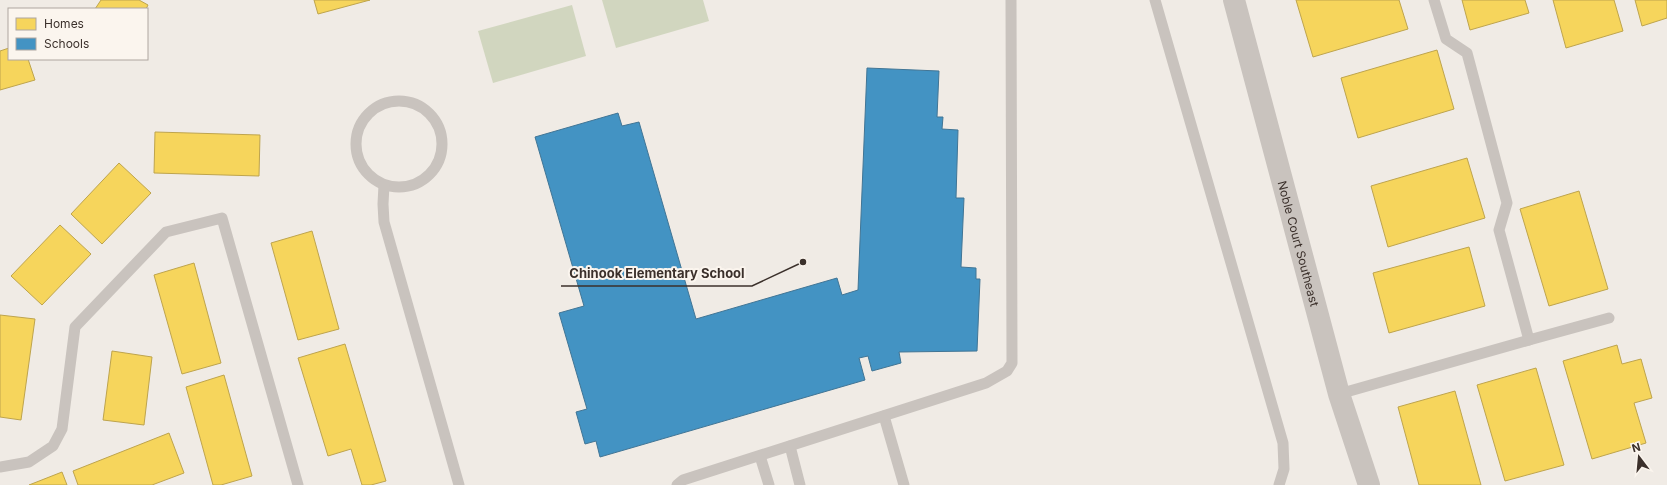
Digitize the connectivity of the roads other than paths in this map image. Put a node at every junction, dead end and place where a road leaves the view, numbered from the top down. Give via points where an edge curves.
1 (1011, 0) edge
2 (1155, 0) edge
3 (1234, 0) edge
4 (1434, 0) edge
5 (384, 185) junction
6 (1609, 318) dead end
7 (1529, 340) junction
8 (1339, 394) junction
9 (884, 416) junction
10 (790, 446) junction
11 (760, 456) junction
12 (0, 467) edge
13 (681, 484) edge
14 (298, 485) edge
15 (459, 485) edge
16 (769, 485) edge
17 (800, 485) edge
18 (904, 485) edge
19 (1278, 485) edge
20 (1369, 485) edge

1 - 9 lane via 1012,362 1007,371 986,383
2 - 19 lane via 1283,443 1284,469
3 - 8 street, Noble Court Southeast
4 - 7 lane via 1446,38 1467,53 1507,203 1499,230
5 - 5 lane via 411,186 423,180 440,160 443,146 436,120 427,110 415,104 402,101 388,102 365,117 359,129 356,142 357,156 372,178
5 - 15 lane via 384,222
6 - 7 lane
7 - 8 lane
8 - 20 street, Noble Court Southeast
9 - 10 lane
9 - 18 lane
10 - 11 lane
10 - 17 lane
11 - 13 lane
11 - 16 lane
12 - 14 lane via 29,462 53,446 62,429 75,327 166,232 222,218

